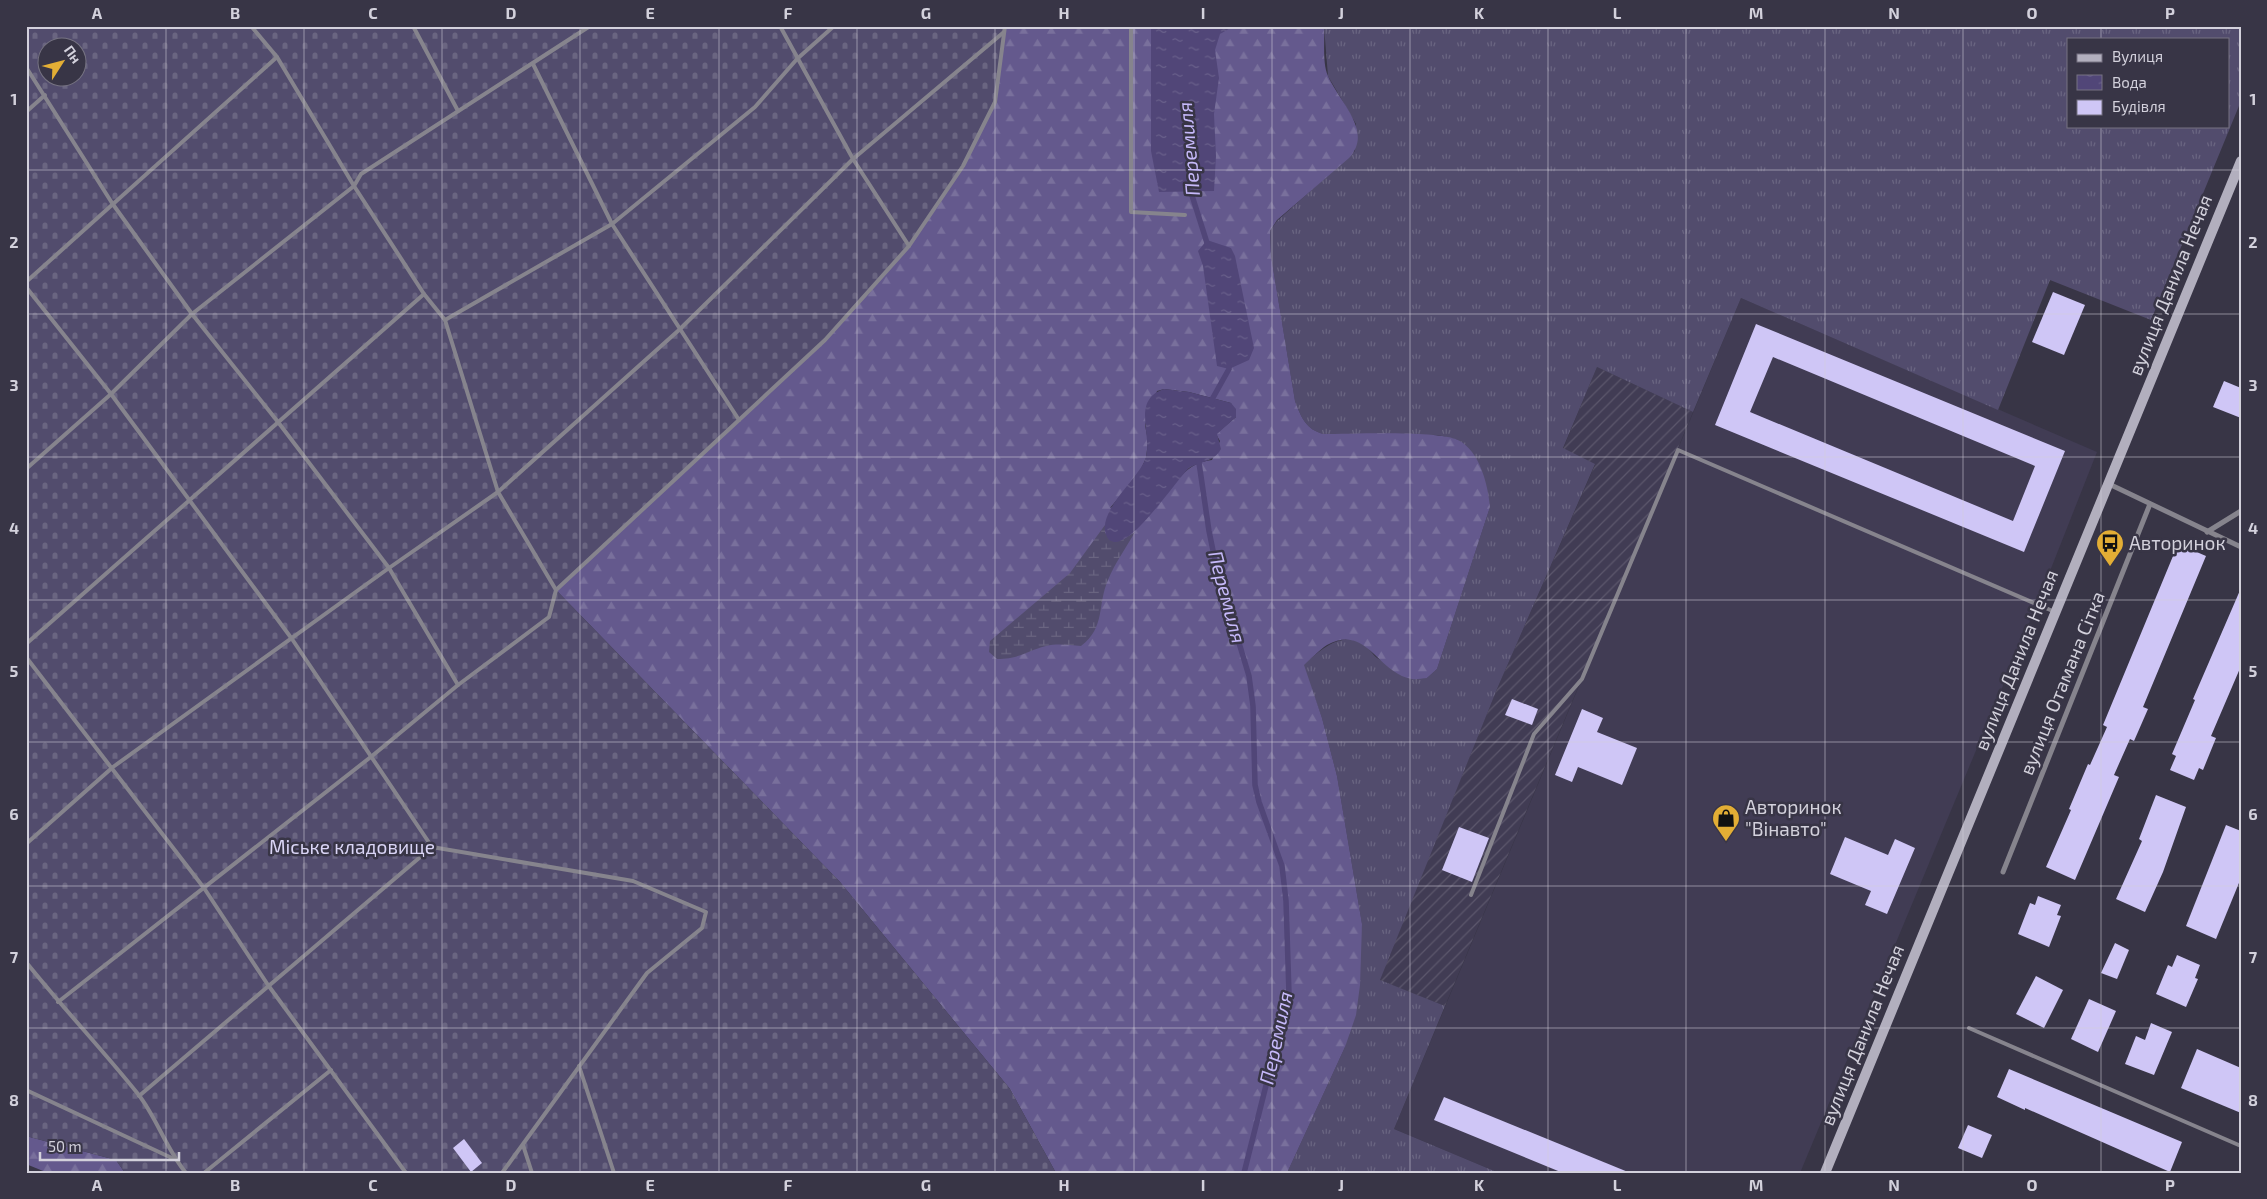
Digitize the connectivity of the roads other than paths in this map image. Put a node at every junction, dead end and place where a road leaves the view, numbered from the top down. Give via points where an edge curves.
1 (251, 26) edge
2 (414, 26) edge
3 (590, 26) edge
4 (780, 26) edge
5 (834, 26) edge
6 (1005, 26) edge
7 (1131, 26) edge
8 (1004, 32) junction
9 (277, 57) junction
10 (797, 59) junction
11 (533, 64) junction
12 (26, 67) edge
13 (45, 95) junction
14 (458, 111) junction
15 (26, 112) edge
16 (853, 159) junction
17 (2241, 161) edge
18 (354, 186) junction
19 (112, 203) junction
20 (1185, 215) dead end
21 (612, 224) junction
22 (910, 246) junction
23 (26, 282) edge
24 (26, 287) edge
25 (424, 294) junction
26 (192, 314) junction
27 (445, 320) junction
28 (679, 330) junction
29 (111, 394) junction
30 (739, 420) junction
31 (278, 422) junction
32 (26, 469) edge
33 (2108, 484) junction
34 (498, 492) junction
35 (190, 500) junction
36 (2150, 504) junction
37 (2241, 511) edge
38 (2207, 532) junction
39 (2241, 547) edge
40 (389, 568) junction
41 (556, 590) junction
42 (2056, 612) junction
43 (292, 638) junction
44 (26, 644) edge
45 (26, 657) edge
46 (458, 685) junction
47 (372, 756) junction
48 (113, 767) junction
49 (26, 844) edge
50 (432, 847) junction
51 (2003, 872) dead end
52 (204, 888) junction
53 (1471, 894) dead end
54 (26, 962) edge
55 (268, 985) junction
56 (58, 1002) junction
57 (1968, 1028) dead end
58 (579, 1066) junction
59 (330, 1070) junction
60 (26, 1090) edge
61 (139, 1096) junction
62 (523, 1145) junction
63 (2241, 1146) edge
64 (174, 1159) junction
65 (186, 1173) edge
66 (204, 1173) edge
67 (406, 1173) edge
68 (502, 1173) edge
69 (532, 1173) edge
70 (614, 1173) edge
71 (1824, 1173) edge

1 - 9 lane
2 - 14 lane
3 - 11 lane
4 - 10 lane
5 - 10 lane
6 - 8 lane
7 - 20 lane via 1131,212
8 - 16 lane
8 - 22 lane via 995,102 963,166
9 - 18 lane
9 - 19 lane
10 - 16 lane
10 - 21 lane via 755,108
11 - 14 lane
11 - 21 lane
12 - 13 lane
13 - 15 lane
13 - 19 lane
14 - 18 lane via 361,174
16 - 22 lane
16 - 28 lane
17 - 33 main road, вулиця Данила Нечая
18 - 25 lane
18 - 26 lane
19 - 23 lane
19 - 26 lane
21 - 27 lane
21 - 28 lane
22 - 30 lane via 825,340
24 - 29 lane
25 - 27 lane
25 - 31 lane
26 - 29 lane
26 - 31 lane
27 - 34 lane
28 - 30 lane
28 - 34 lane
29 - 32 lane
29 - 35 lane
30 - 41 lane
31 - 35 lane
31 - 40 lane
33 - 36 street
33 - 42 main road, вулиця Данила Нечая
34 - 40 lane
34 - 41 lane
35 - 43 lane
35 - 44 lane
36 - 38 street
36 - 51 street, вулиця Отамана Сітка
37 - 38 street
38 - 39 street
40 - 43 lane
40 - 46 lane
41 - 46 lane via 548,617
42 - 53 lane via 1678,450 1582,678 1534,734
42 - 71 main road, вулиця Данила Нечая
43 - 47 lane
43 - 48 lane
45 - 48 lane
46 - 47 lane
47 - 50 lane
47 - 52 lane
48 - 49 lane
48 - 52 lane
50 - 55 lane
50 - 58 lane via 632,882 706,912 702,928 647,973
52 - 55 lane
52 - 56 lane
54 - 56 lane
55 - 59 lane
55 - 61 lane
56 - 61 lane
57 - 63 lane
58 - 62 lane
58 - 70 lane
59 - 66 lane
59 - 67 lane
60 - 64 lane
61 - 64 lane
62 - 68 lane
62 - 69 lane
64 - 65 lane

